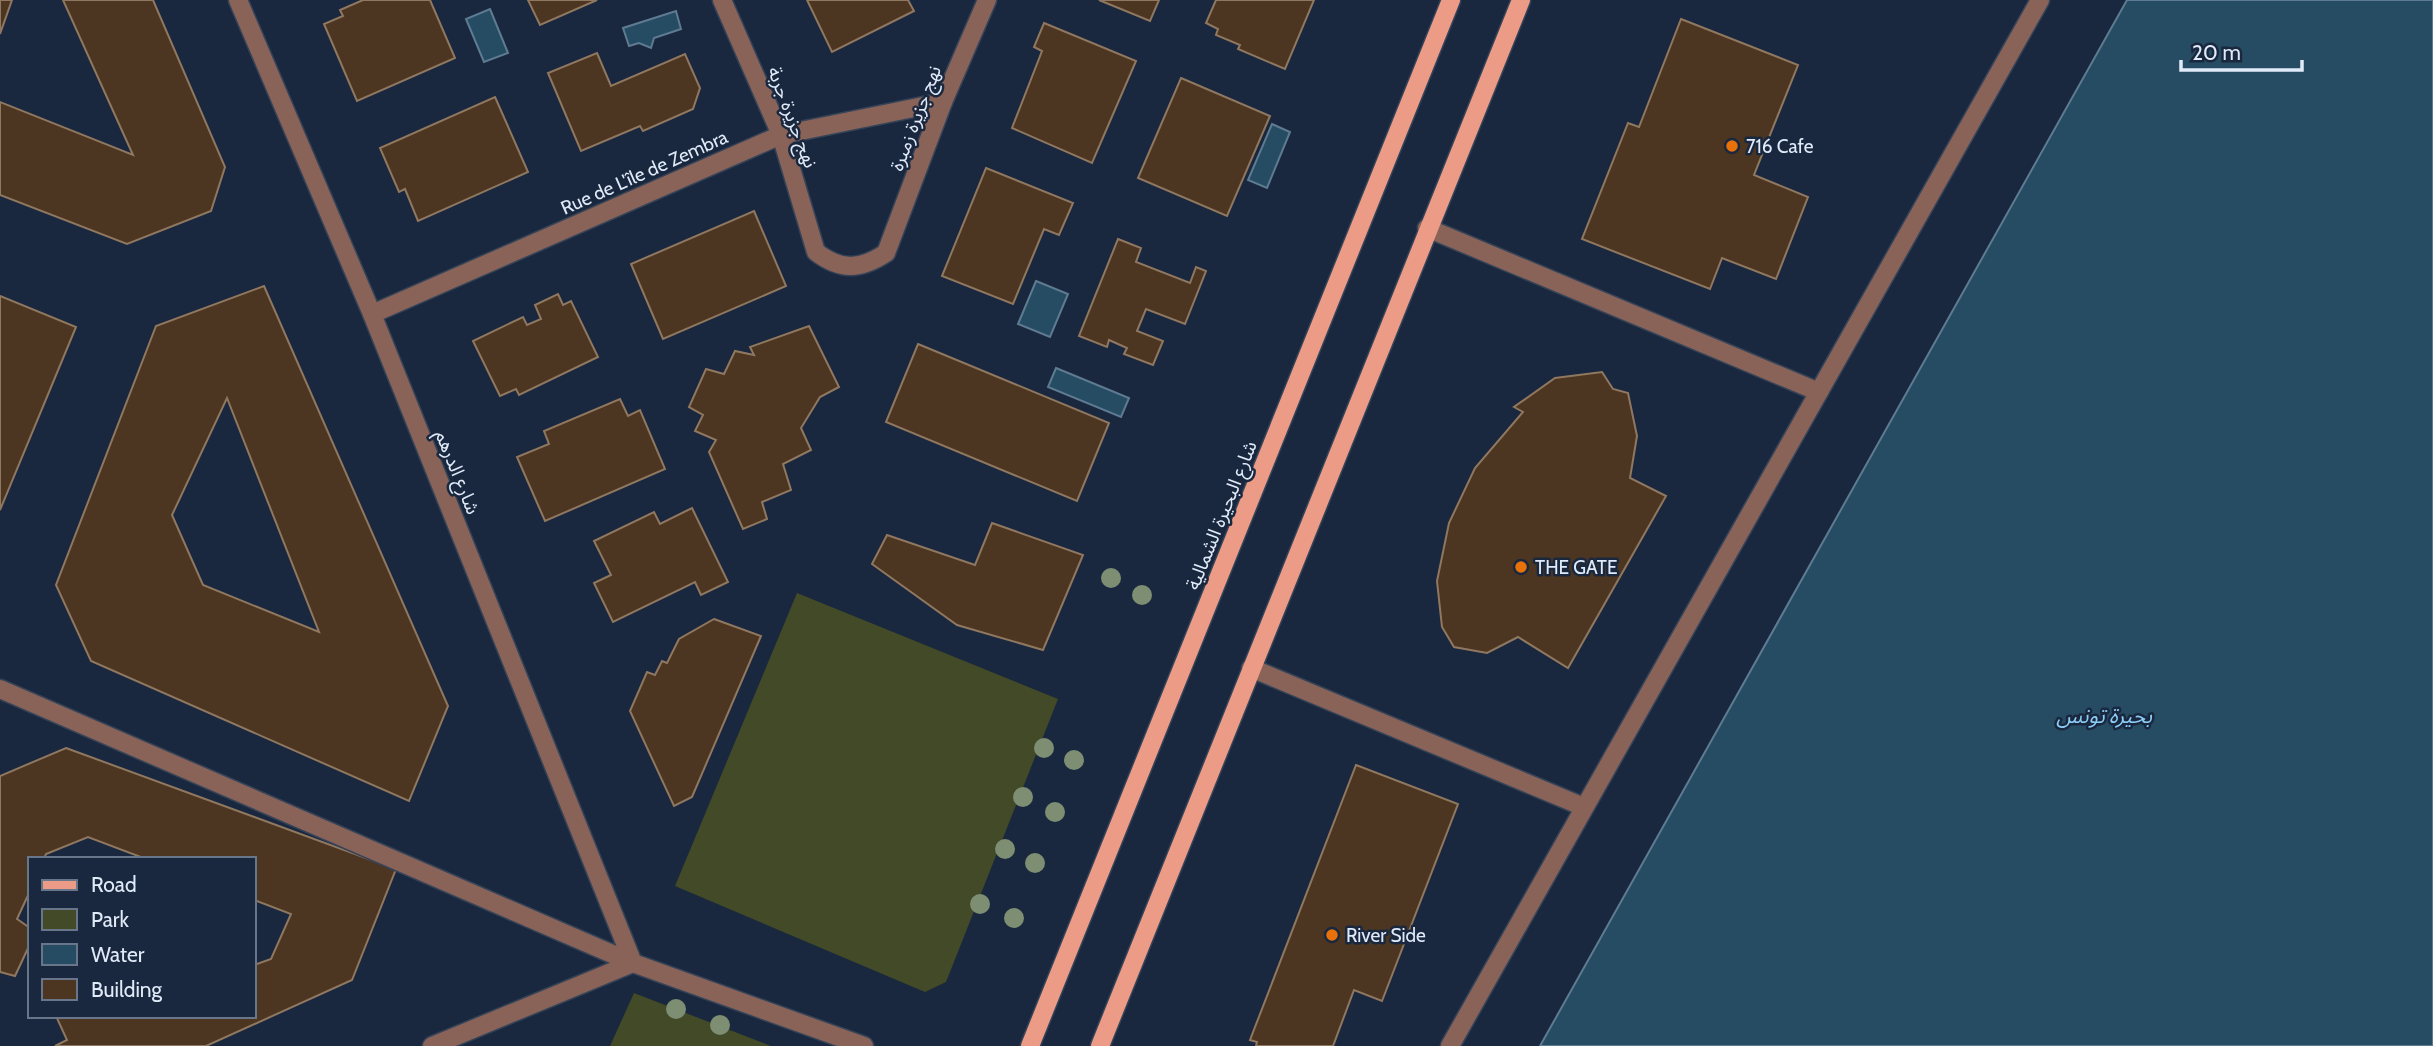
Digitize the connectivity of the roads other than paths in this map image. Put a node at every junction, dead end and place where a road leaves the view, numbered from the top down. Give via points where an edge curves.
1 (238, 0) edge
2 (722, 0) edge
3 (987, 0) edge
4 (1451, 0) edge
5 (1521, 0) edge
6 (2040, 0) edge
7 (943, 102) junction
8 (781, 135) junction
9 (1427, 228) junction
10 (816, 251) joint
11 (372, 314) junction
12 (1819, 392) junction
13 (1251, 668) junction
14 (0, 689) edge
15 (1584, 807) junction
16 (633, 963) junction
17 (432, 1046) edge
18 (864, 1046) edge
19 (1030, 1046) edge
20 (1100, 1046) edge
21 (1450, 1046) edge

1 - 11 street, شارع الدرهم
2 - 8 street, نهج جزيرة جربة
3 - 7 street, نهج جزيرة زمبرة
4 - 19 main road, شارع البحيرة الشمالية
5 - 9 main road
6 - 12 street
7 - 8 street, Rue de L'île de Zembra
7 - 10 street, نهج جزيرة زمبرة via 886,253 851,268 831,264
8 - 10 street, نهج جزيرة جربة
8 - 11 street, Rue de L'île de Zembra
9 - 12 street
9 - 13 main road
11 - 16 street, شارع الدرهم
12 - 15 street
13 - 15 street
13 - 20 main road
14 - 16 street
15 - 21 street
16 - 17 street
16 - 18 street

